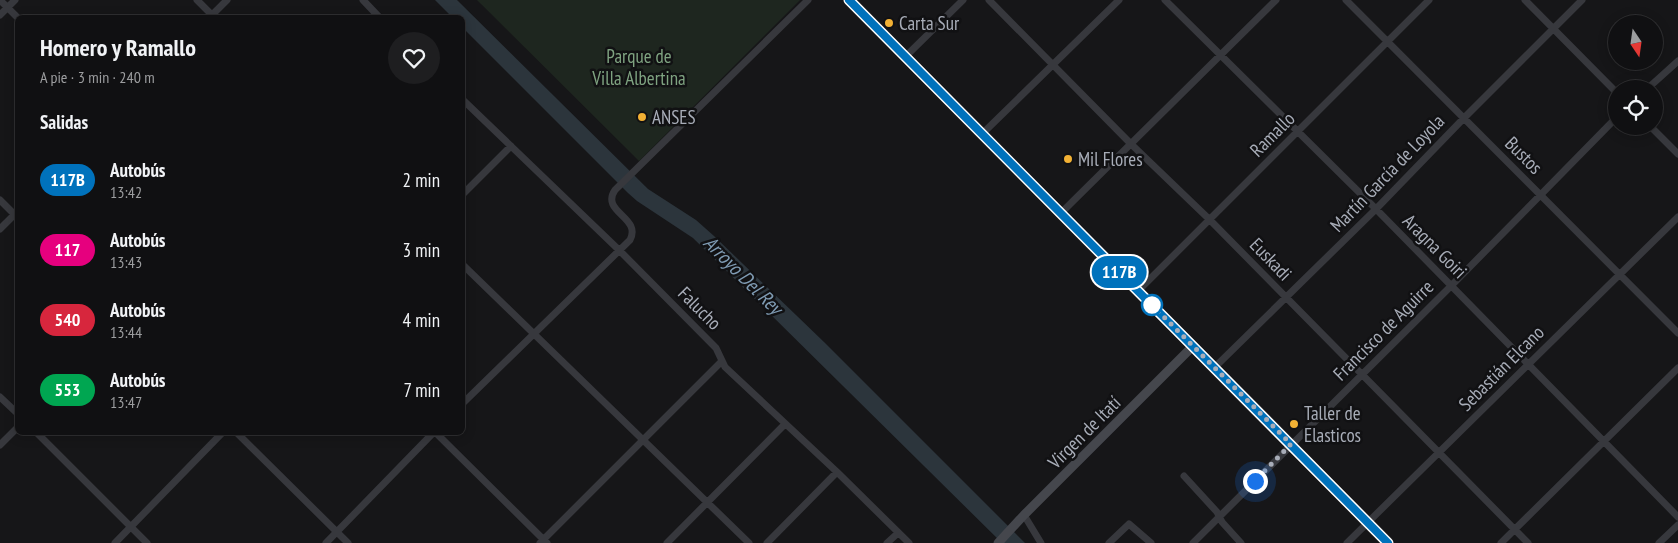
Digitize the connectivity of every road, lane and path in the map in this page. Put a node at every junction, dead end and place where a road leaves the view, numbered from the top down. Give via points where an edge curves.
1 (0, 0) edge
2 (15, 0) edge
3 (197, 0) edge
4 (227, 0) edge
5 (363, 0) edge
6 (808, 0) edge
7 (849, 0) edge
8 (963, 0) edge
9 (988, 0) edge
10 (1119, 0) edge
11 (1165, 0) edge
12 (1276, 0) edge
13 (1346, 0) edge
14 (1429, 0) edge
15 (1524, 0) edge
16 (1582, 0) edge
17 (8, 7) junction
18 (0, 15) edge
19 (15, 15) edge
20 (210, 15) edge
21 (214, 15) edge
22 (377, 15) edge
23 (1553, 28) junction
24 (1388, 41) junction
25 (1219, 56) junction
26 (906, 57) junction
27 (1678, 61) edge
28 (1053, 65) junction
29 (1657, 80) edge
30 (1608, 84) edge
31 (465, 103) edge
32 (1464, 118) junction
33 (1608, 126) edge
34 (1298, 132) junction
35 (982, 134) junction
36 (1659, 135) edge
37 (1131, 144) junction
38 (511, 146) junction
39 (1678, 154) edge
40 (465, 192) edge
41 (1541, 195) junction
42 (0, 200) edge
43 (1376, 209) junction
44 (15, 212) edge
45 (1060, 214) junction
46 (15, 216) edge
47 (1678, 217) edge
48 (1209, 219) junction
49 (0, 229) edge
50 (619, 250) junction
51 (465, 267) edge
52 (1619, 274) junction
53 (1451, 286) junction
54 (1138, 291) junction
55 (1286, 298) junction
56 (534, 333) junction
57 (1678, 333) edge
58 (1193, 346) junction
59 (721, 362) junction
60 (1528, 363) junction
61 (1215, 367) junction
62 (1678, 368) edge
63 (1362, 374) junction
64 (0, 397) edge
65 (465, 401) edge
66 (15, 411) edge
67 (786, 424) junction
68 (15, 430) edge
69 (39, 435) edge
70 (220, 435) edge
71 (239, 435) edge
72 (432, 435) edge
73 (438, 435) edge
74 (644, 439) junction
75 (1603, 441) junction
76 (1291, 444) junction
77 (0, 445) edge
78 (1439, 453) junction
79 (837, 472) junction
80 (1184, 476) dead end
81 (709, 502) junction
82 (1220, 517) junction
83 (1678, 517) edge
84 (1021, 518) junction
85 (1368, 523) junction
86 (1678, 525) edge
87 (130, 527) junction
88 (1515, 530) junction
89 (337, 532) junction
90 (898, 533) junction
91 (544, 542) edge
92 (115, 543) edge
93 (147, 543) edge
94 (326, 543) edge
95 (348, 543) edge
96 (667, 543) edge
97 (749, 543) edge
98 (767, 543) edge
99 (887, 543) edge
100 (909, 543) edge
101 (998, 543) edge
102 (1041, 543) edge
103 (1108, 543) edge
104 (1151, 543) edge
105 (1193, 543) edge
106 (1241, 543) edge
107 (1347, 543) edge
108 (1388, 543) edge
109 (1501, 543) edge
110 (1528, 543) edge
111 (1659, 543) edge

1 - 17 street
2 - 17 street
3 - 20 street
4 - 21 street
5 - 22 street
6 - 50 street via 615,190 611,200 632,230 630,240
7 - 26 main road
8 - 26 street
9 - 28 street, Euskadi
10 - 28 street
11 - 25 street, Aragna Goiri
12 - 25 street
13 - 24 street, Bustos
14 - 24 street, Ramallo
15 - 23 street
16 - 23 street, Martín García de Loyola
17 - 18 street
17 - 19 street
23 - 30 street
23 - 32 street, Martín García de Loyola
24 - 32 street, Bustos
24 - 34 street, Ramallo
25 - 34 street, Aragna Goiri
25 - 37 street
26 - 35 main road
27 - 29 street
28 - 35 street
28 - 37 street, Euskadi
31 - 38 street, Falucho
32 - 41 street, Bustos
32 - 43 street, Martín García de Loyola
33 - 41 street, Francisco de Aguirre
34 - 43 street, Aragna Goiri
34 - 48 street, Ramallo
35 - 45 main road
36 - 39 street
37 - 45 street
37 - 48 street, Euskadi
38 - 40 street
38 - 50 street, Falucho
41 - 52 street, Bustos
41 - 53 street, Francisco de Aguirre
42 - 44 street
43 - 53 street, Aragna Goiri
43 - 55 street, Martín García de Loyola
45 - 54 main road
46 - 49 street
47 - 52 street, Sebastián Elcano
48 - 54 street, Ramallo
48 - 55 street, Euskadi
50 - 56 street
50 - 59 street, Falucho via 716,348
51 - 56 street
52 - 57 street, Bustos
52 - 60 street, Sebastián Elcano
53 - 60 street, Aragna Goiri
53 - 63 street, Francisco de Aguirre
54 - 58 main road
55 - 61 street, Martín García de Loyola
55 - 63 street, Euskadi
56 - 65 street
56 - 74 street
58 - 61 main road
58 - 84 main road, Virgen de Itatí
59 - 67 street, Falucho
59 - 74 street
60 - 75 street, Aragna Goiri
60 - 78 street, Sebastián Elcano
61 - 76 main road
62 - 75 street
63 - 76 street, Francisco de Aguirre
63 - 78 street, Euskadi
64 - 66 street
67 - 79 street, Falucho
67 - 81 street
68 - 77 street
69 - 87 street
70 - 87 street
71 - 89 street
72 - 89 street
73 - 91 street
74 - 81 street
74 - 91 street
75 - 83 street, Aragna Goiri
75 - 88 street
76 - 82 street, Francisco de Aguirre
76 - 85 main road
78 - 85 street, Sebastián Elcano
78 - 88 street, Euskadi
79 - 90 street, Falucho
79 - 98 street
80 - 82 street
81 - 96 street
81 - 97 street
82 - 105 street, Francisco de Aguirre
82 - 106 street
84 - 101 main road, Virgen de Itatí
84 - 102 street
85 - 107 street, Sebastián Elcano
85 - 108 main road
86 - 111 street
87 - 92 street
87 - 93 street
88 - 109 street
88 - 110 street, Euskadi
89 - 94 street
89 - 95 street
90 - 99 street
90 - 100 street, Falucho
103 - 104 street via 1129,524

